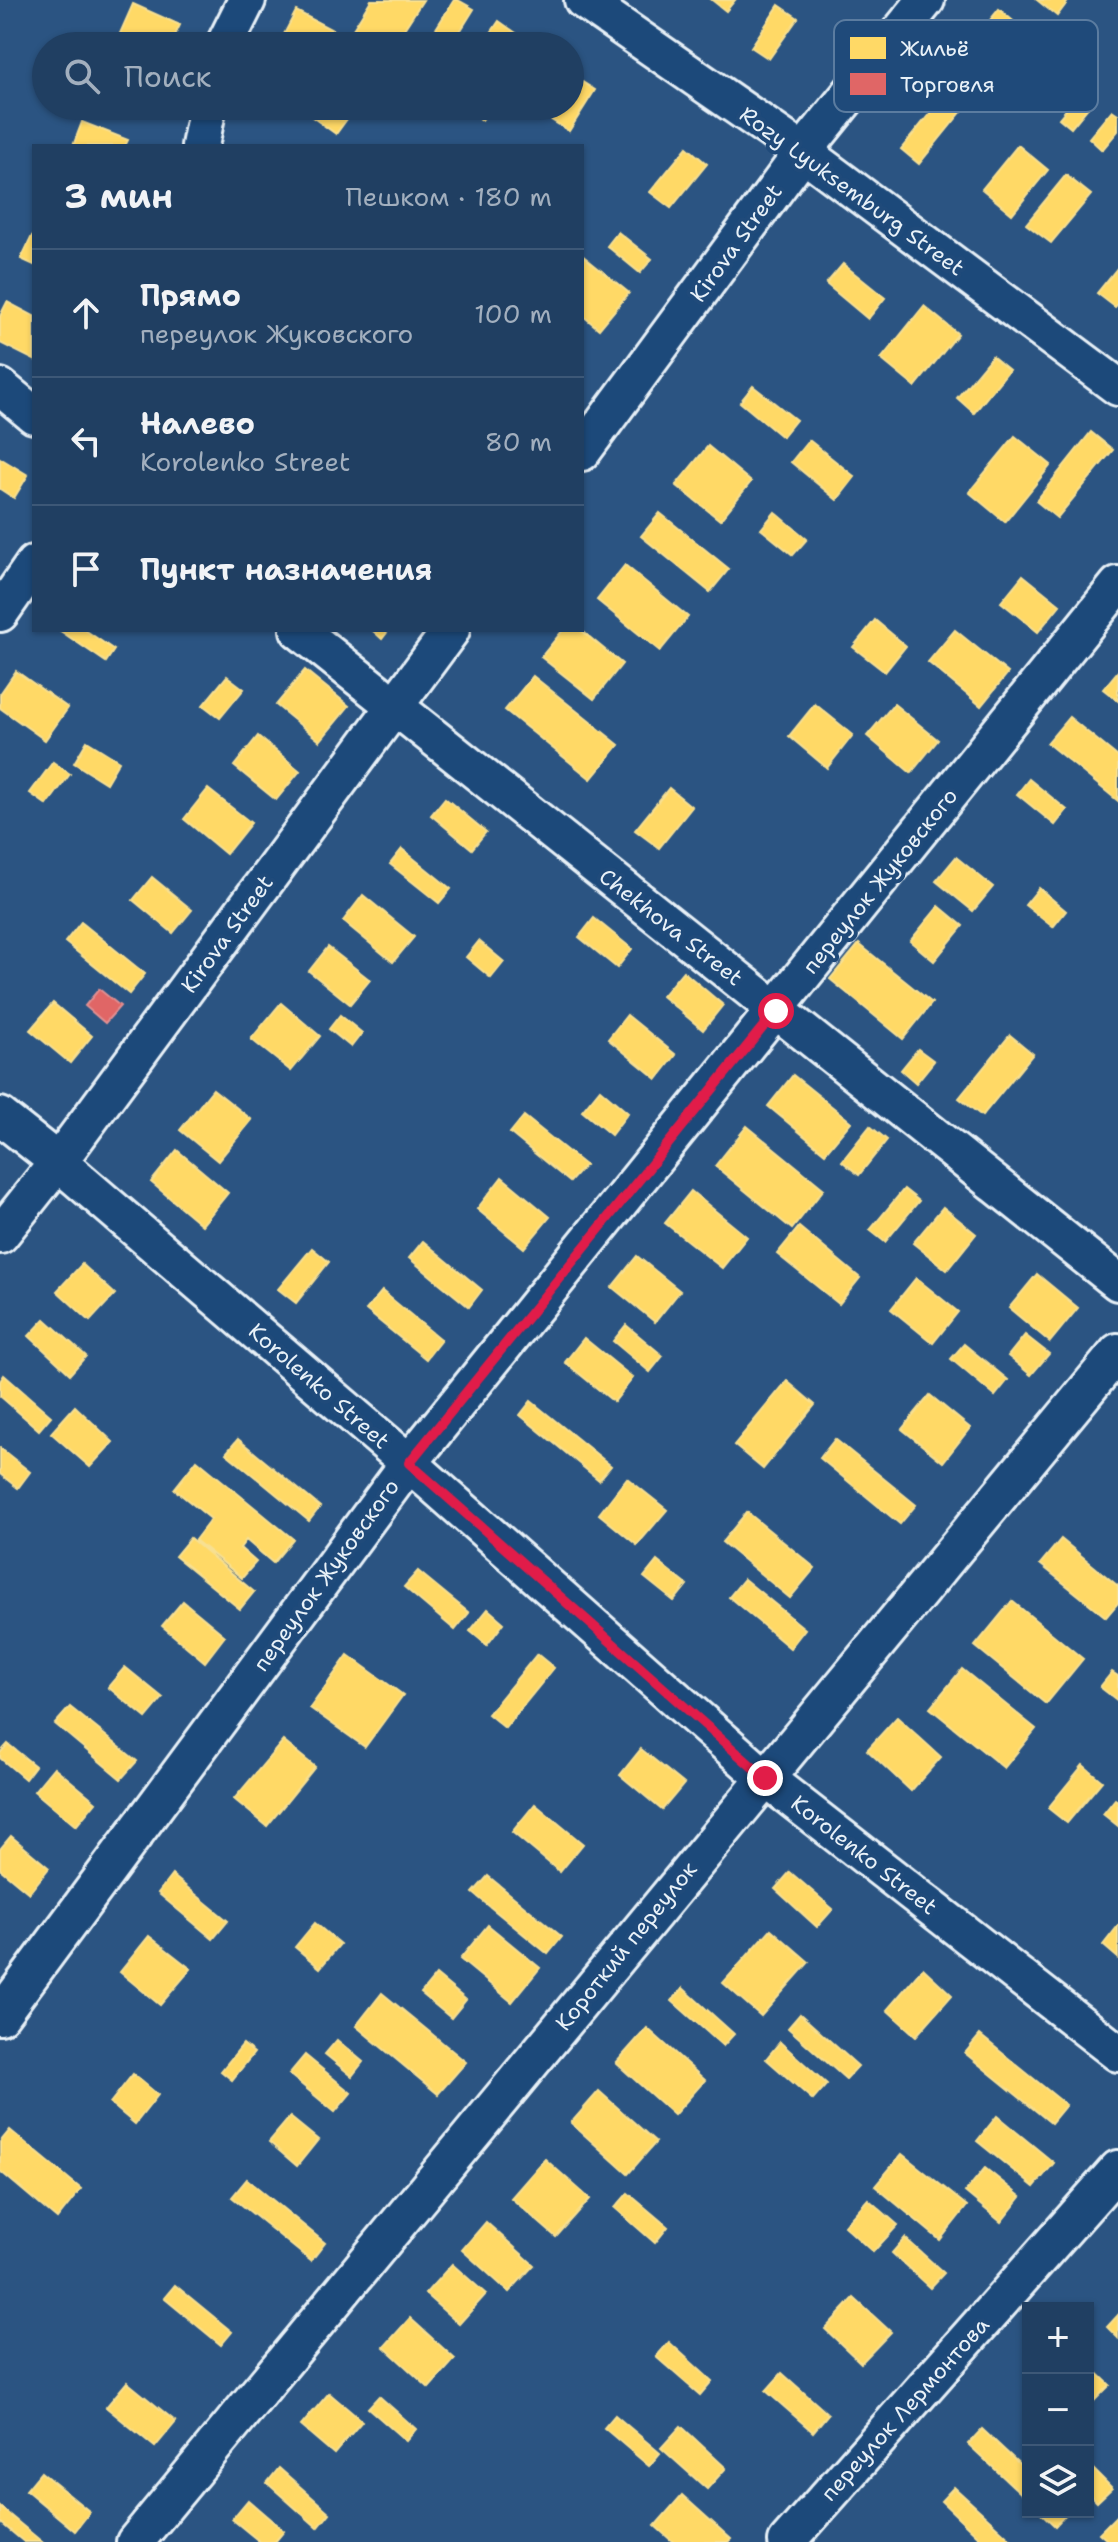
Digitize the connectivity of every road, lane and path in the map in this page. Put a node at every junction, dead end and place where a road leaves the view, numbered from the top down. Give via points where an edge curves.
1 (247, 0) edge
2 (583, 0) edge
3 (926, 0) edge
4 (910, 20) edge
5 (231, 32) edge
6 (835, 112) edge
7 (205, 120) edge
8 (200, 144) edge
9 (803, 152) junction
10 (0, 387) edge
11 (1118, 387) edge
12 (32, 413) edge
13 (584, 449) edge
14 (32, 567) edge
15 (1118, 585) edge
16 (0, 613) edge
17 (301, 632) edge
18 (450, 632) edge
19 (394, 707) junction
20 (776, 1011) junction
21 (0, 1116) edge
22 (58, 1162) junction
23 (0, 1235) edge
24 (1118, 1282) edge
25 (1118, 1352) edge
26 (409, 1463) junction
27 (765, 1778) junction
28 (0, 2016) edge
29 (1118, 2053) edge
30 (1118, 2169) edge
31 (135, 2542) edge
32 (787, 2542) edge

1 - 5 street
2 - 9 street, Rozy Lyuksemburg Street
3 - 4 street, Kirova Street
6 - 9 street, Kirova Street
7 - 8 street
9 - 11 street, Rozy Lyuksemburg Street
9 - 13 street, Kirova Street
10 - 12 street
14 - 16 street
15 - 20 street, переулок Жуковского
17 - 19 street, Chekhova Street
18 - 19 street, Kirova Street
19 - 20 street, Chekhova Street
19 - 22 street, Kirova Street
20 - 24 street, Chekhova Street
20 - 26 street, переулок Жуковского
21 - 22 street, Korolenko Street
22 - 23 street, Kirova Street
22 - 26 street, Korolenko Street
25 - 27 street, Короткий переулок
26 - 27 street, Korolenko Street
26 - 28 street, переулок Жуковского
27 - 29 street, Korolenko Street
27 - 31 street, Короткий переулок
30 - 32 street, переулок Лермонтова

